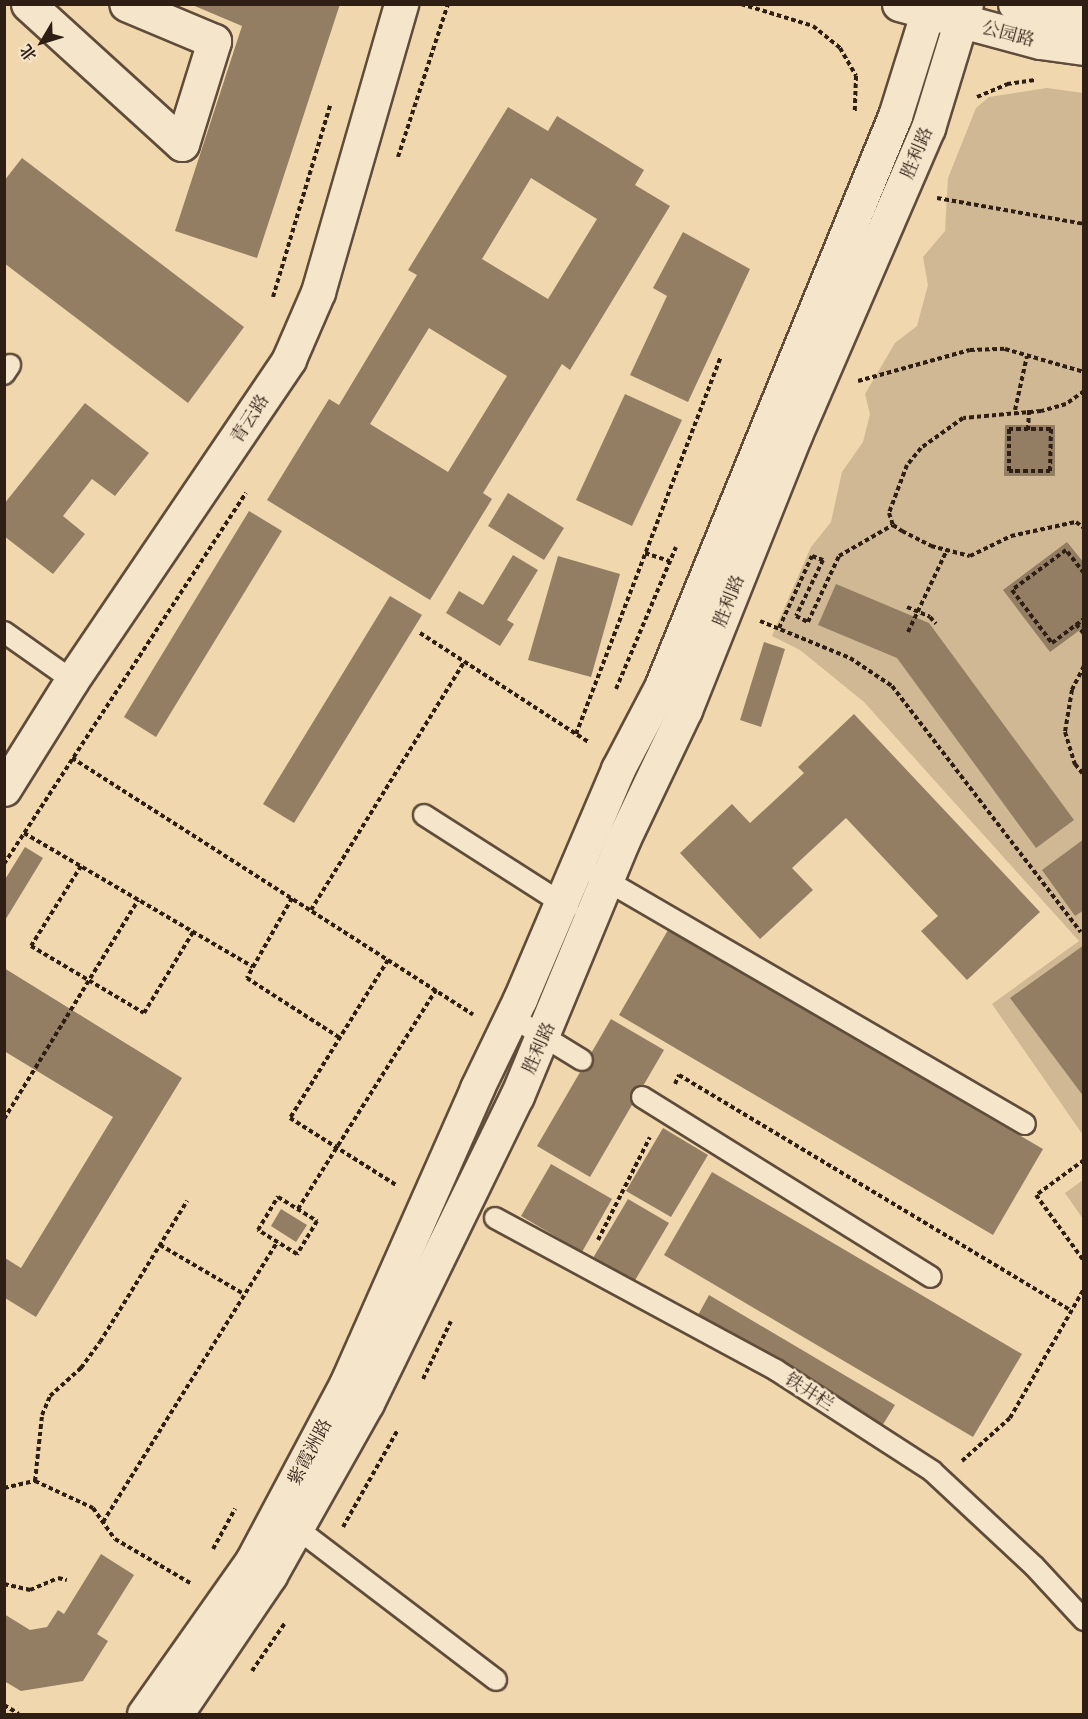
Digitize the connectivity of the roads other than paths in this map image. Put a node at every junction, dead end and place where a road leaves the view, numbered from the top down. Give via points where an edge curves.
1 (28, 4) edge
2 (126, 4) edge
3 (401, 4) edge
4 (1015, 4) edge
5 (918, 7) edge
6 (963, 13) edge
7 (1083, 18) edge
8 (1083, 48) edge
9 (4, 632) edge
10 (72, 680) junction
11 (4, 789) edge
12 (424, 815) dead end
13 (577, 864) junction
14 (607, 881) junction
15 (561, 902) junction
16 (591, 921) junction
17 (512, 1017) junction
18 (544, 1036) junction
19 (582, 1060) dead end
20 (642, 1097) dead end
21 (1025, 1124) dead end
22 (440, 1170) joint
23 (474, 1190) joint
24 (495, 1218) dead end
25 (931, 1277) dead end
26 (287, 1521) junction
27 (1083, 1620) edge
28 (496, 1680) dead end
29 (144, 1714) edge
30 (176, 1714) edge

1 - 2 street via 182,144 214,40
3 - 10 street, 青云路 via 318,292 289,359
4 - 7 street, 公园路
5 - 6 street, 公园路
5 - 13 street, 胜利路 via 895,116 661,687 618,768
6 - 8 street, 公园路 via 1040,42
6 - 14 street, 胜利路 via 928,128 795,435 685,711
9 - 10 lane
10 - 11 street, 青云路
12 - 15 lane
13 - 14 lane
13 - 15 street, 胜利路
14 - 16 street, 胜利路
14 - 21 lane
15 - 16 lane
15 - 17 street, 胜利路
16 - 18 street, 胜利路
17 - 18 lane
17 - 22 street, 胜利路
18 - 19 lane
18 - 23 street, 胜利路
20 - 25 lane
22 - 26 street, 紫霞洲路
23 - 26 street, 紫霞洲路 via 367,1403
24 - 27 lane, 铁井栏 via 776,1370 941,1479 1034,1566
26 - 28 lane
26 - 29 street, 紫霞洲路 via 252,1562
26 - 30 street, 紫霞洲路 via 270,1575

